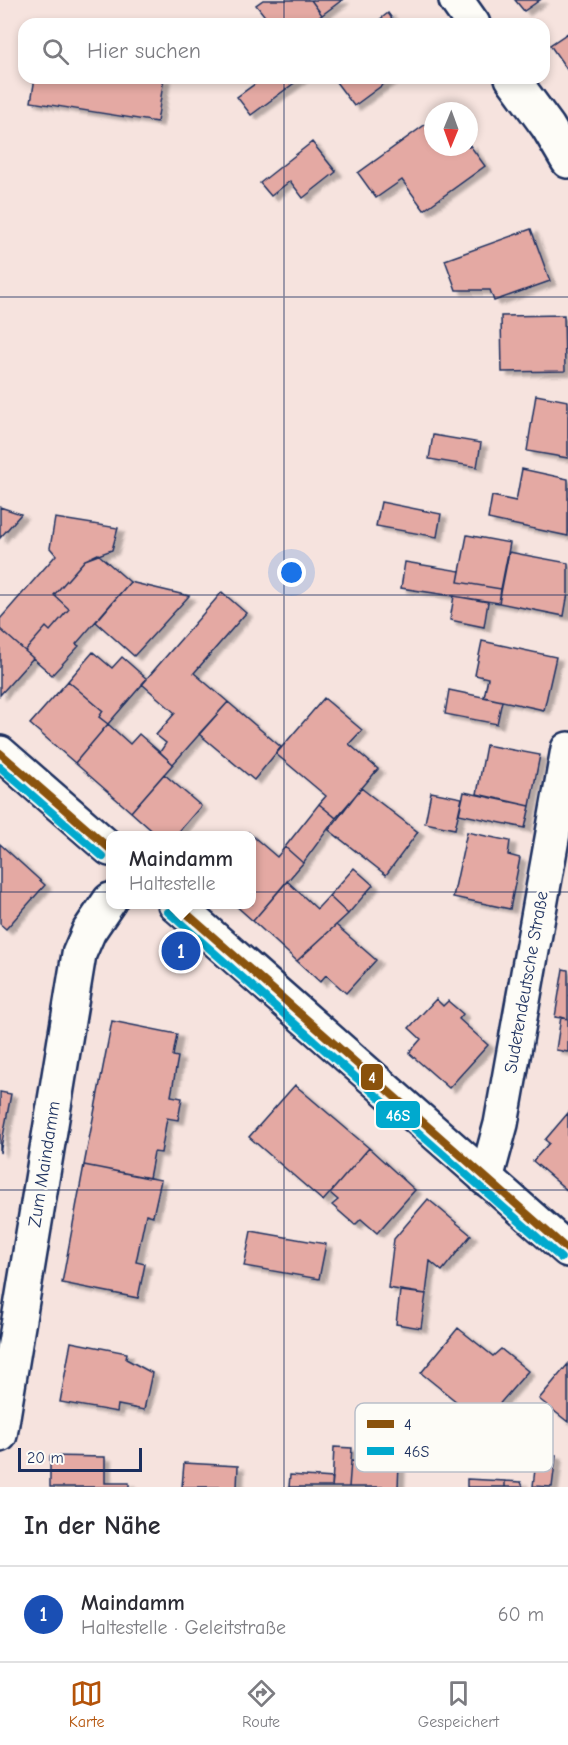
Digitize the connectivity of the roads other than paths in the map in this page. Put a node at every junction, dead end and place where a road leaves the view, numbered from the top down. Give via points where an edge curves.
1 (456, 0) edge
2 (469, 18) edge
3 (516, 84) edge
4 (568, 161) edge
5 (568, 749) edge
6 (0, 753) edge
7 (106, 845) edge
8 (106, 907) edge
9 (181, 909) edge
10 (486, 1179) junction
11 (568, 1250) edge
12 (0, 1436) edge

1 - 2 street
3 - 4 street
5 - 10 street, Sudetendeutsche Straße via 501,1124
6 - 7 street
8 - 12 street, Zum Maindamm via 89,931 80,954
9 - 10 street
10 - 11 street

